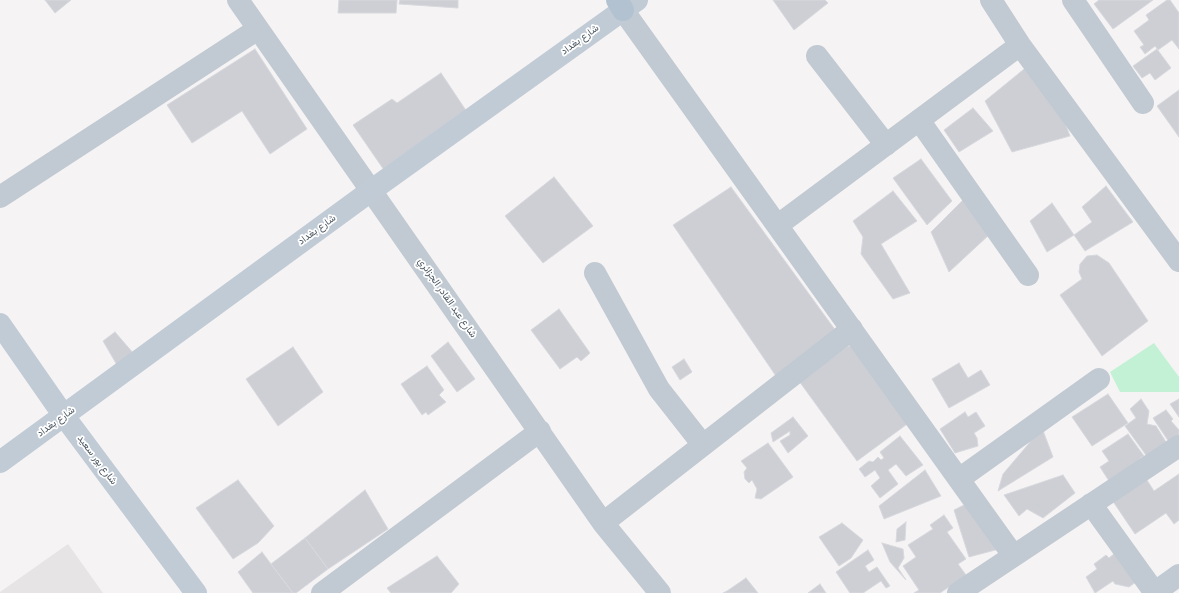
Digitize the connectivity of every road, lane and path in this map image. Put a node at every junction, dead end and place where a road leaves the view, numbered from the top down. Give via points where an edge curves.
1 (238, 0) edge
2 (991, 0) edge
3 (1073, 0) edge
4 (626, 3) edge
5 (258, 29) junction
6 (1020, 45) junction
7 (817, 56) dead end
8 (1143, 103) dead end
9 (919, 120) junction
10 (886, 145) junction
11 (372, 190) junction
12 (0, 198) edge
13 (778, 225) junction
14 (1179, 261) edge
15 (594, 273) dead end
16 (1028, 275) dead end
17 (0, 324) edge
18 (852, 329) junction
19 (1099, 379) dead end
20 (64, 416) junction
21 (540, 431) junction
22 (703, 445) junction
23 (1179, 447) edge
24 (0, 462) edge
25 (959, 480) junction
26 (1091, 504) junction
27 (603, 523) junction
28 (1013, 555) junction
29 (1179, 575) edge
30 (196, 593) edge
31 (322, 593) edge
32 (660, 593) edge
33 (958, 593) edge
34 (1154, 593) edge

1 - 5 street, شارع عبد القادر الجزائري
2 - 6 street
3 - 8 street
4 - 11 main road, شارع بغداد
4 - 13 street
5 - 11 street, شارع عبد القادر الجزائري
5 - 12 street
6 - 9 street
6 - 14 street
7 - 10 street
9 - 10 street
9 - 16 street
10 - 13 street
11 - 20 main road, شارع بغداد
11 - 21 street, شارع عبد القادر الجزائري
13 - 18 street
15 - 22 street via 659,389
17 - 20 main road, شارع بور سعيد
18 - 22 street
18 - 25 street
19 - 25 street
20 - 24 main road, شارع بغداد
20 - 30 main road, شارع بور سعيد
21 - 27 street, شارع عبد القادر الجزائري
21 - 31 street
22 - 27 street
23 - 26 street
25 - 28 street
26 - 28 street
26 - 34 street
27 - 32 street, شارع عبد القادر الجزائري
28 - 33 street
29 - 34 street

